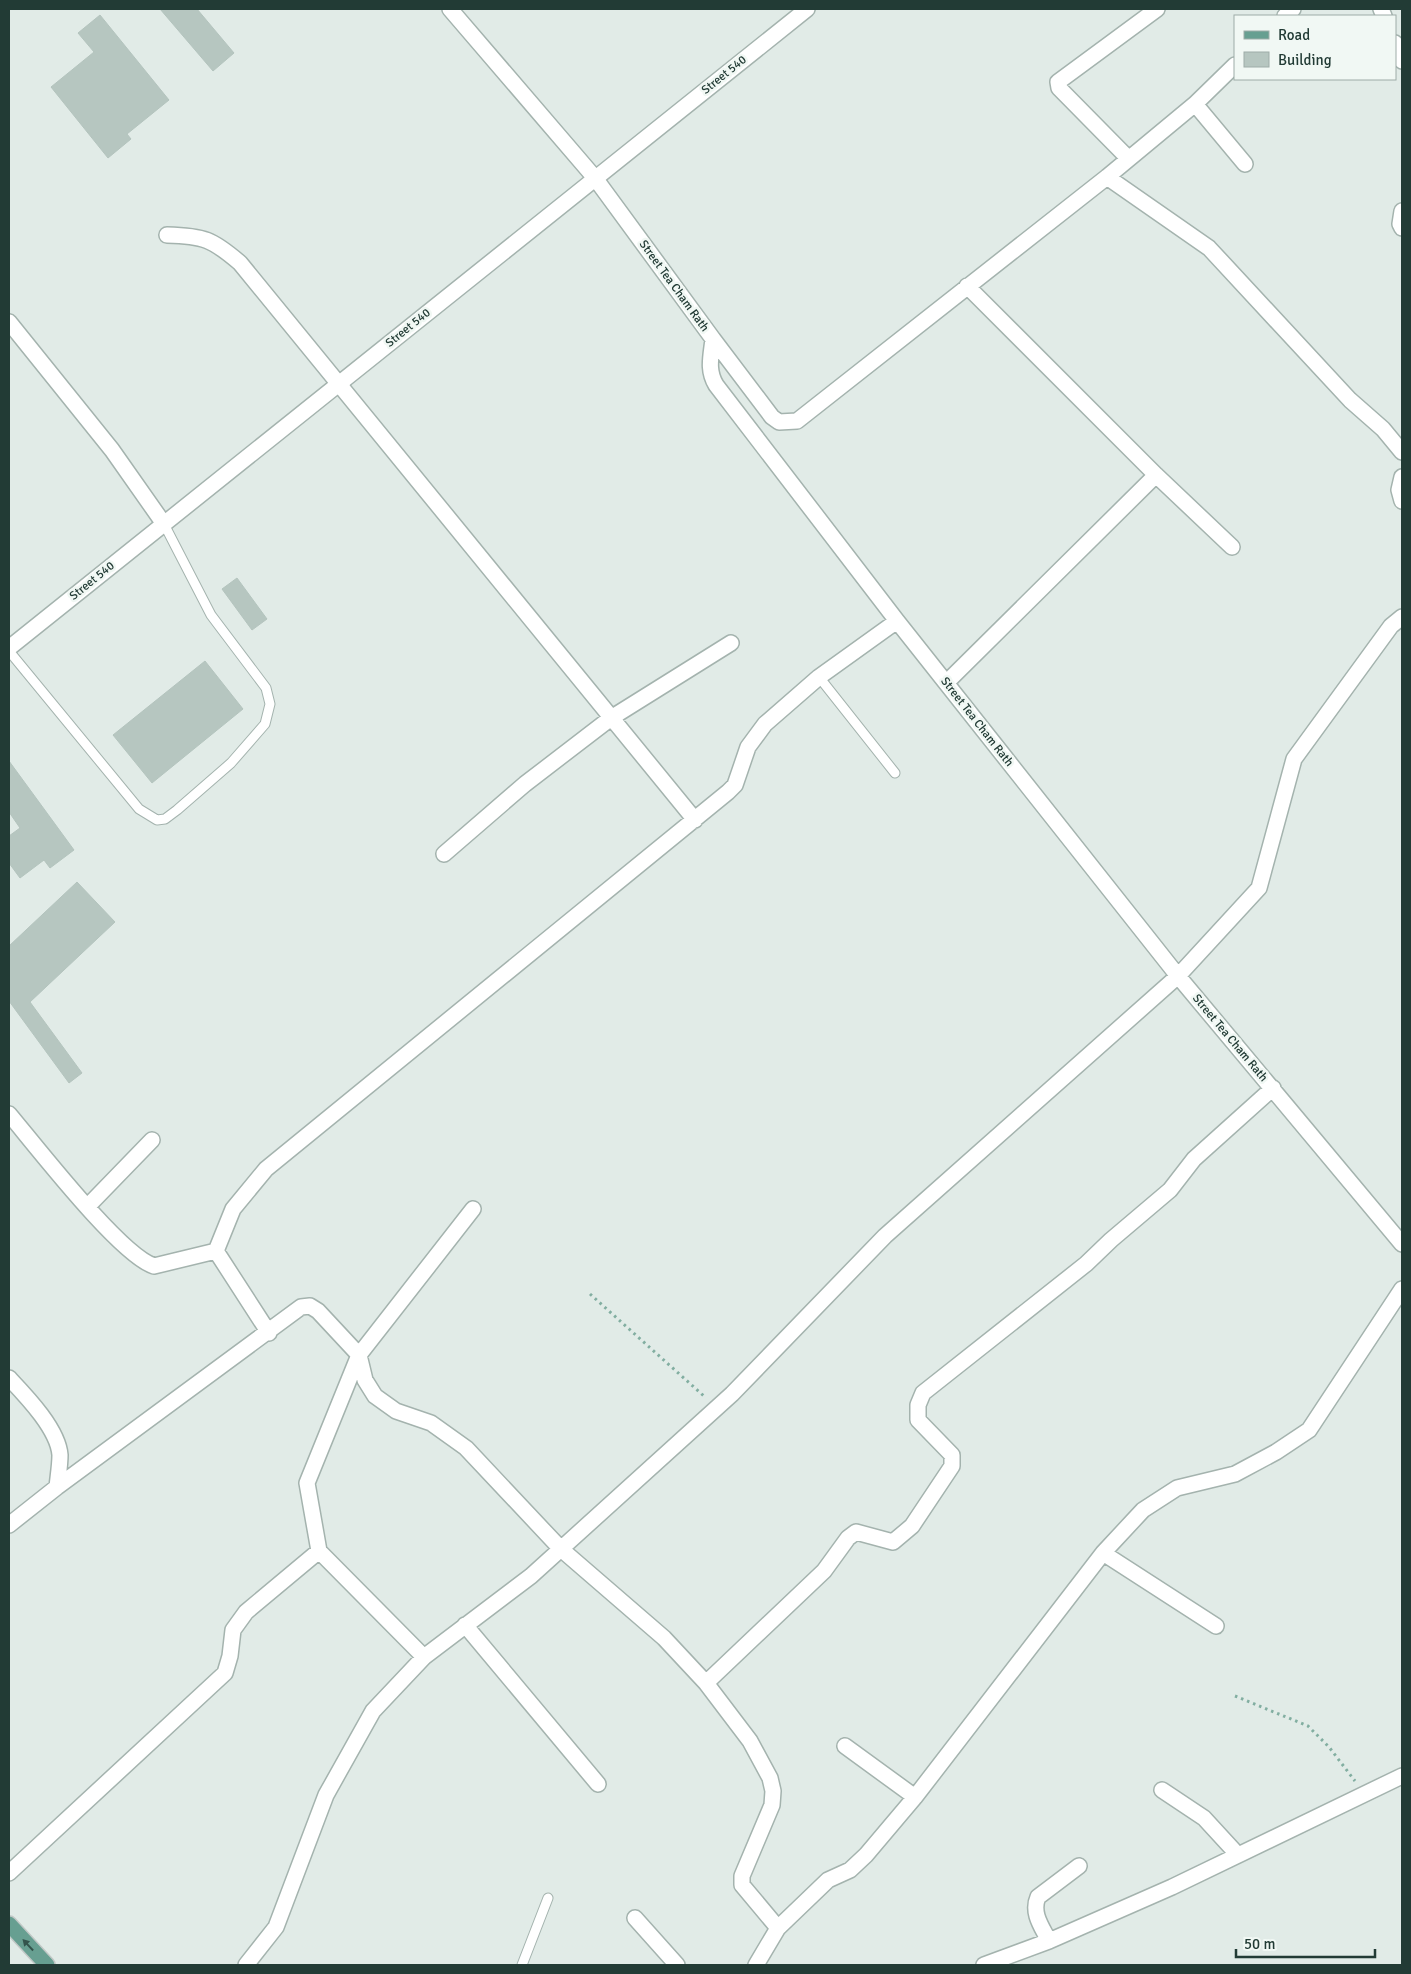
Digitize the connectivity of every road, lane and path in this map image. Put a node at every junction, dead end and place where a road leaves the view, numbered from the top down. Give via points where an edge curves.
1 (450, 9) edge
2 (807, 9) edge
3 (1157, 9) edge
4 (1396, 46) edge
5 (1402, 61) edge
6 (1234, 66) edge
7 (1194, 104) junction
8 (1128, 158) junction
9 (1246, 164) dead end
10 (1107, 177) junction
11 (595, 178) junction
12 (1402, 211) edge
13 (1402, 228) edge
14 (167, 235) dead end
15 (967, 286) junction
16 (9, 322) edge
17 (714, 339) junction
18 (338, 384) junction
19 (1402, 452) edge
20 (1156, 475) junction
21 (1402, 477) edge
22 (1402, 501) edge
23 (164, 524) junction
24 (1232, 547) dead end
25 (1402, 617) edge
26 (897, 621) junction
27 (731, 643) dead end
28 (9, 649) edge
29 (819, 677) junction
30 (946, 683) junction
31 (611, 718) junction
32 (895, 773) dead end
33 (694, 820) junction
34 (444, 854) dead end
35 (1178, 976) junction
36 (1272, 1088) junction
37 (9, 1114) edge
38 (152, 1140) dead end
39 (88, 1206) junction
40 (474, 1209) dead end
41 (1402, 1244) edge
42 (216, 1251) junction
43 (1402, 1290) edge
44 (590, 1294) dead end
45 (269, 1333) junction
46 (360, 1355) junction
47 (9, 1378) edge
48 (717, 1408) junction
49 (57, 1486) junction
50 (9, 1525) edge
51 (561, 1549) junction
52 (320, 1551) junction
53 (1103, 1553) junction
54 (465, 1626) junction
55 (1216, 1626) dead end
56 (424, 1657) junction
57 (706, 1683) junction
58 (1235, 1696) dead end
59 (845, 1746) dead end
60 (1402, 1776) edge
61 (598, 1784) dead end
62 (1162, 1790) dead end
63 (1366, 1795) junction
64 (914, 1797) junction
65 (1238, 1855) junction
66 (1079, 1866) dead end
67 (9, 1872) edge
68 (548, 1898) dead end
69 (634, 1918) dead end
70 (9, 1924) edge
71 (778, 1928) junction
72 (1049, 1941) junction
73 (762, 1963) edge
74 (47, 1965) edge
75 (246, 1965) edge
76 (522, 1965) edge
77 (677, 1965) edge
78 (984, 1965) edge

1 - 11 street, Street Tea Cham Rath
2 - 11 street, Street 540
3 - 8 street via 1058,82 1059,88
4 - 5 street
6 - 7 street
7 - 8 street
7 - 9 street
8 - 10 street
10 - 15 street
10 - 19 street via 1209,248 1350,400 1384,429
11 - 17 street, Street Tea Cham Rath
11 - 18 street, Street 540
12 - 13 street
14 - 18 street via 196,235 218,244 240,264
15 - 17 street via 798,421 788,424 772,417
15 - 20 street
16 - 23 street via 112,450
17 - 26 street, Street Tea Cham Rath via 709,365 716,385
18 - 23 street, Street 540
18 - 31 street
20 - 24 street
20 - 30 street
21 - 22 street via 1399,490
23 - 28 street, Street 540
23 - 28 lane via 211,615 266,688 270,704 265,724 231,763 166,819 157,820 139,809
25 - 35 street via 1391,626 1294,759 1259,888
26 - 29 street
26 - 30 street, Street Tea Cham Rath
27 - 31 street
29 - 32 lane
29 - 33 street via 765,724 748,747 735,785
30 - 35 street, Street Tea Cham Rath
31 - 33 street
31 - 34 street via 525,784
33 - 42 street via 266,1169 233,1208
35 - 36 street, Street Tea Cham Rath
35 - 48 street via 885,1236
36 - 41 street, Street Tea Cham Rath
36 - 57 street via 1194,1159 1170,1190 1086,1264 923,1393 918,1405 918,1420 952,1455 952,1466 912,1526 893,1542 856,1532 848,1538 824,1571
37 - 39 street
38 - 39 street
39 - 42 street via 144,1263 154,1266
40 - 46 street
42 - 45 street
43 - 53 street via 1310,1430 1235,1474 1178,1488 1144,1510
44 - 48 path
45 - 46 street via 301,1307 310,1306
45 - 49 street
46 - 51 street via 365,1380 375,1396 396,1411 431,1422 466,1448
46 - 52 street via 307,1483
47 - 49 street via 50,1430 60,1454
48 - 51 street
49 - 50 street
51 - 54 street
51 - 57 street via 664,1638
52 - 56 street
52 - 67 street via 246,1612 233,1630 225,1673
53 - 55 street
53 - 64 street
54 - 56 street
54 - 61 street
56 - 75 street via 373,1711 326,1795 276,1927
57 - 71 street via 750,1741 770,1778 772,1806 742,1876 742,1885
58 - 63 path via 1308,1726
59 - 64 street
60 - 63 street
62 - 65 street via 1204,1818
63 - 65 street
64 - 71 street via 850,1870 828,1880
65 - 72 street
66 - 72 street via 1038,1897 1034,1905
68 - 76 lane
69 - 77 street
74 -> 70 main road
71 - 73 street
72 - 78 street

